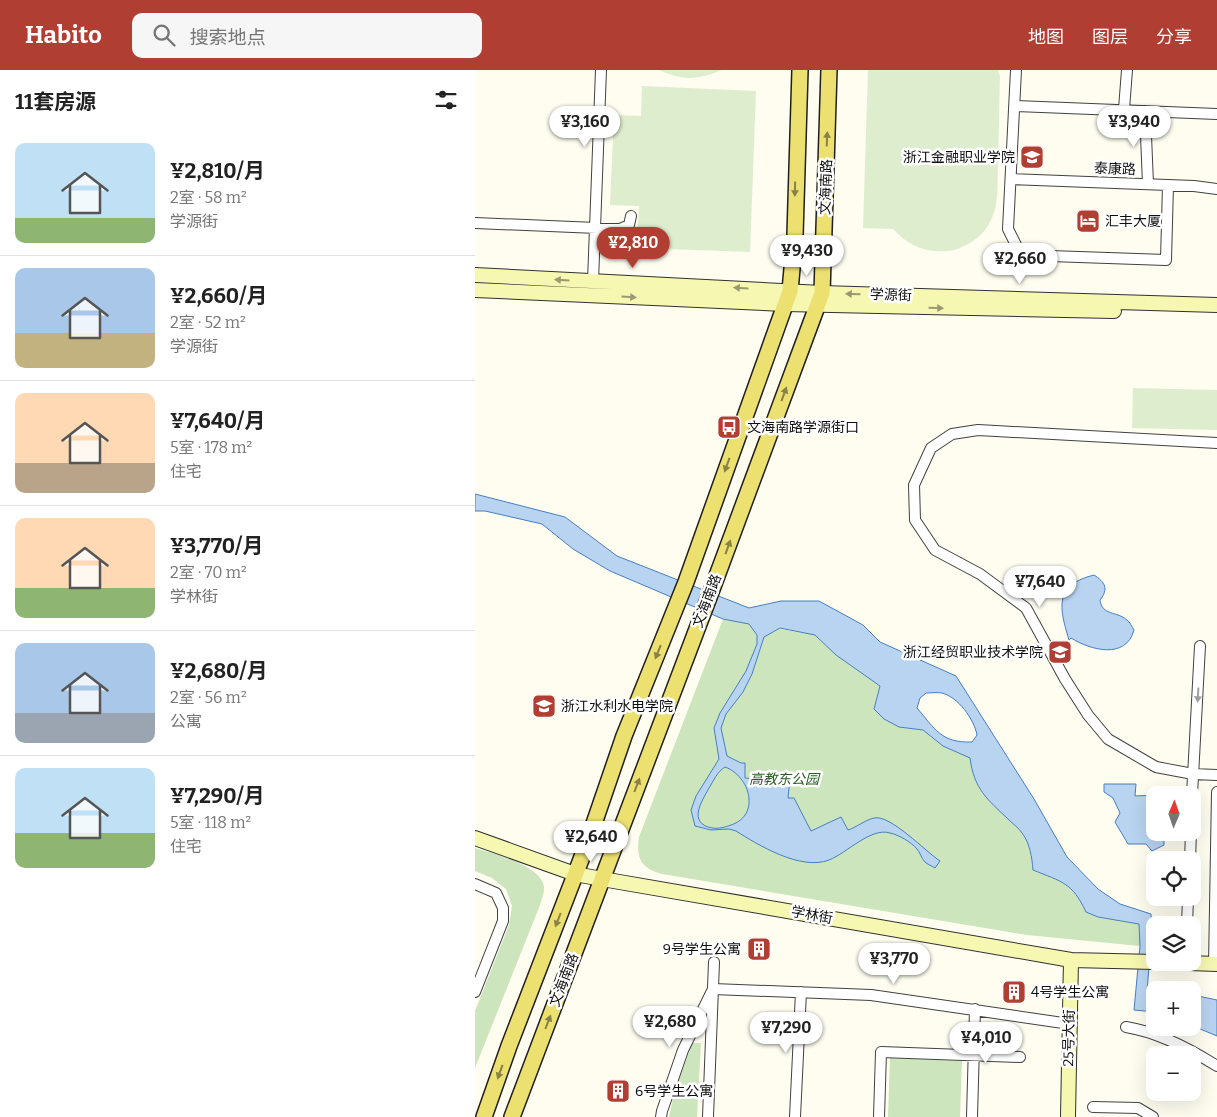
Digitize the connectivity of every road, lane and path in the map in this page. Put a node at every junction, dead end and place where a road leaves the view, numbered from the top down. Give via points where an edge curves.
1 (601, 70) edge
2 (800, 70) edge
3 (829, 70) edge
4 (1016, 70) edge
5 (1127, 70) edge
6 (1015, 106) junction
7 (1124, 109) junction
8 (1145, 110) junction
9 (1217, 114) edge
10 (1011, 179) junction
11 (1148, 184) junction
12 (1168, 185) junction
13 (1217, 189) edge
14 (631, 216) dead end
15 (475, 223) edge
16 (595, 228) junction
17 (475, 275) edge
18 (593, 281) junction
19 (475, 290) edge
20 (788, 298) junction
21 (820, 299) junction
22 (1217, 305) edge
23 (1217, 314) edge
24 (1217, 443) edge
25 (1200, 646) dead end
26 (1193, 774) junction
27 (1217, 775) edge
28 (1192, 786) edge
29 (1217, 792) edge
30 (475, 838) edge
31 (575, 874) junction
32 (602, 879) junction
33 (475, 884) edge
34 (1071, 960) junction
35 (714, 962) dead end
36 (1146, 962) edge
37 (1201, 964) edge
38 (1215, 964) edge
39 (713, 989) junction
40 (475, 992) edge
41 (801, 992) junction
42 (975, 1010) junction
43 (1070, 1024) junction
44 (1126, 1027) dead end
45 (973, 1055) junction
46 (1020, 1058) dead end
47 (1217, 1066) edge
48 (1093, 1107) dead end
49 (484, 1117) edge
50 (512, 1117) edge
51 (661, 1117) edge
52 (708, 1117) edge
53 (795, 1117) edge
54 (879, 1117) edge
55 (972, 1117) edge
56 (1067, 1117) edge
57 (1153, 1117) edge

1 - 16 street
2 -> 20 main road, 文海南路 via 795,235
21 -> 3 main road, 文海南路
4 - 6 street
5 - 7 street
6 - 7 street
6 - 10 street
7 - 8 street
8 - 9 street
8 - 11 street
10 - 11 street, 泰康路
10 - 12 street via 1008,229 1021,255 1166,260
11 - 12 street, 泰康路
12 - 13 street, 泰康路
14 - 16 street via 629,225 620,229
15 - 16 street
16 - 18 street
18 -> 17 main road, 学源街
20 -> 18 main road, 学源街
19 -> 20 main road
20 - 21 main road, 学源街
20 -> 31 main road, 文海南路 via 686,582 624,736
22 -> 21 main road, 学源街
21 -> 23 main road
32 -> 21 main road, 文海南路
24 - 26 street via 978,430 952,434 931,448 914,485 915,520 935,550 980,574 1026,608 1065,679 1108,739 1156,767
25 -> 26 street
26 - 27 street
26 - 28 street
29 - 38 street
30 - 31 main road, 学林街
31 - 32 main road, 学林街
31 -> 49 main road, 文海南路
32 - 34 main road, 学林街
50 -> 32 main road, 文海南路
33 - 40 street via 496,893 503,908 503,921
34 - 36 main road, 学林街
34 - 43 main road, 25号大街
35 - 39 street
37 - 38 main road
39 - 41 street
39 - 51 street via 683,1050
39 - 52 street
41 - 42 street via 871,995
41 - 53 street
42 - 43 street
42 - 45 street
43 - 56 main road, 25号大街
44 - 47 street via 1143,1030 1199,1054
45 - 46 street
45 - 54 street via 881,1052
45 - 55 street
48 - 57 street via 1138,1108

